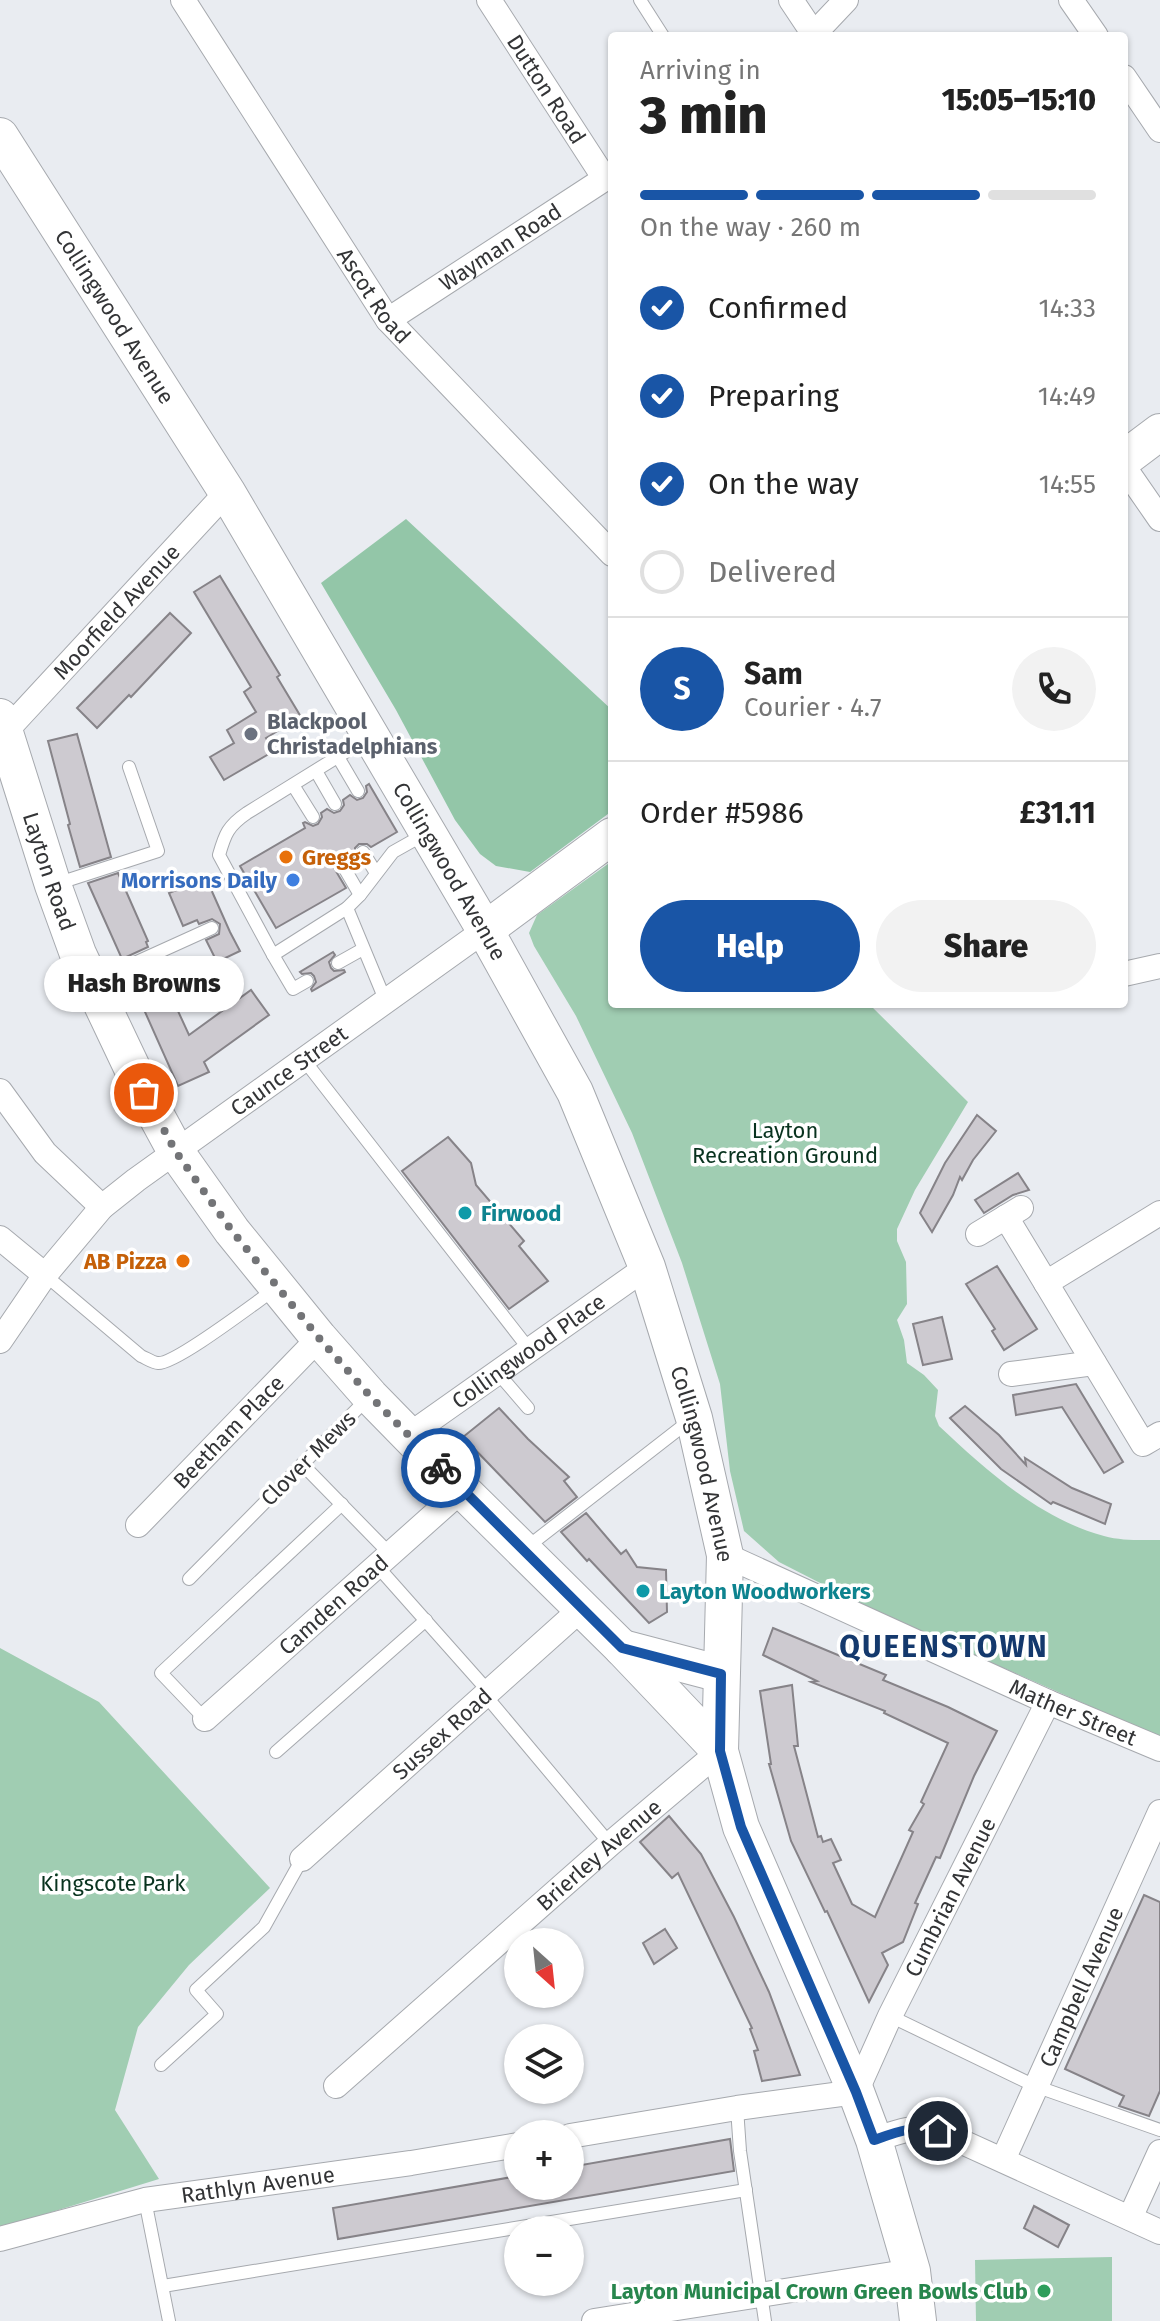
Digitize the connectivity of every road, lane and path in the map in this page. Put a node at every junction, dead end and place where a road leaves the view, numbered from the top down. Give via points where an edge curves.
1 (183, 0) edge
2 (489, 0) edge
3 (640, 0) edge
4 (791, 0) edge
5 (846, 0) edge
6 (1071, 0) edge
7 (660, 32) edge
8 (811, 32) edge
9 (818, 32) edge
10 (1093, 32) edge
11 (1128, 83) edge
12 (1160, 130) edge
13 (0, 136) edge
14 (608, 176) edge
15 (388, 320) junction
16 (1160, 432) edge
17 (1128, 456) edge
18 (1128, 473) edge
19 (227, 492) junction
20 (1160, 519) edge
21 (608, 550) edge
22 (2, 725) edge
23 (371, 737) junction
24 (338, 757) junction
25 (129, 767) dead end
26 (316, 771) junction
27 (293, 785) junction
28 (10, 789) edge
29 (358, 791) dead end
30 (335, 804) dead end
31 (313, 817) dead end
32 (427, 833) junction
33 (385, 839) dead end
34 (608, 839) edge
35 (363, 852) dead end
36 (393, 852) junction
37 (342, 864) dead end
38 (376, 873) junction
39 (53, 885) junction
40 (360, 895) junction
41 (347, 908) junction
42 (212, 928) dead end
43 (485, 930) junction
44 (363, 949) junction
45 (273, 955) junction
46 (338, 963) dead end
47 (1160, 966) edge
48 (1128, 973) edge
49 (307, 981) dead end
50 (91, 983) junction
51 (386, 1002) junction
52 (304, 1060) junction
53 (0, 1091) edge
54 (176, 1152) junction
55 (102, 1207) junction
56 (1160, 1213) edge
57 (978, 1234) dead end
58 (0, 1238) edge
59 (647, 1267) junction
60 (45, 1275) junction
61 (1046, 1283) junction
62 (278, 1287) junction
63 (319, 1338) junction
64 (0, 1341) edge
65 (529, 1349) junction
66 (1094, 1363) junction
67 (497, 1372) junction
68 (1011, 1373) dead end
69 (370, 1396) junction
70 (528, 1408) dead end
71 (694, 1418) junction
72 (1160, 1434) edge
73 (409, 1435) junction
74 (302, 1464) junction
75 (462, 1490) junction
76 (342, 1504) junction
77 (138, 1525) dead end
78 (523, 1550) junction
79 (725, 1555) junction
80 (384, 1561) junction
81 (189, 1579) dead end
82 (581, 1609) junction
83 (426, 1620) junction
84 (622, 1648) junction
85 (721, 1674) junction
86 (488, 1694) junction
87 (1048, 1702) junction
88 (205, 1719) joint
89 (1160, 1749) edge
90 (720, 1751) junction
91 (276, 1752) dead end
92 (1160, 1812) edge
93 (610, 1844) junction
94 (302, 1859) joint
95 (890, 2016) junction
96 (161, 2065) dead end
97 (336, 2086) dead end
98 (1035, 2086) junction
99 (856, 2092) junction
100 (737, 2108) junction
101 (1160, 2130) edge
102 (584, 2134) edge
103 (874, 2140) junction
104 (504, 2147) edge
105 (1160, 2152) edge
106 (1003, 2160) junction
107 (746, 2190) junction
108 (145, 2200) junction
109 (1130, 2218) junction
110 (1160, 2232) edge
111 (0, 2239) edge
112 (912, 2271) junction
113 (163, 2286) junction
114 (761, 2293) junction
115 (169, 2321) edge
116 (594, 2321) edge
117 (765, 2321) edge
118 (918, 2321) edge

1 - 15 street, Ascot Road
2 - 14 street, Dutton Road
3 - 7 lane
4 - 8 street
5 - 9 street
6 - 10 street
11 - 12 street
13 - 19 street, Collingwood Avenue
14 - 15 street, Wayman Road
15 - 21 street, Ascot Road
16 - 17 street
18 - 20 street
19 - 22 street, Moorfield Avenue
19 - 23 street, Collingwood Avenue
22 - 28 street, Layton Road
23 - 24 lane
23 - 32 street, Collingwood Avenue
24 - 26 lane
24 - 29 lane
25 - 39 lane via 158,851
26 - 27 lane
26 - 30 lane
27 - 31 lane
27 - 45 lane via 236,820 225,833 219,855
28 - 39 street, Layton Road
32 - 36 lane
32 - 43 street, Collingwood Avenue
33 - 36 lane
34 - 43 street, Caunce Street
35 - 38 lane
36 - 38 lane
37 - 40 lane
38 - 40 lane
39 - 50 street, Layton Road
40 - 41 lane
41 - 44 lane
41 - 45 lane
42 - 50 lane
43 - 51 street, Caunce Street
43 - 59 street, Collingwood Avenue via 575,1092
44 - 46 lane
44 - 51 lane
45 - 49 lane via 293,989
47 - 48 street
50 - 54 street, Layton Road
51 - 52 street, Caunce Street
52 - 54 street, Caunce Street
52 - 65 lane
53 - 55 street via 45,1153
54 - 55 street, Caunce Street
54 - 62 street, Layton Road
55 - 60 street, Caunce Street
56 - 61 street
57 - 61 street via 1014,1213
58 - 60 street
59 - 65 street, Collingwood Place
59 - 71 street, Collingwood Avenue
60 - 62 lane via 156,1364 183,1353
60 - 64 street, Caunce Street
61 - 66 street
62 - 63 street, Layton Road
63 - 69 street, Layton Road
63 - 77 street, Beetham Place
65 - 67 street, Collingwood Place
66 - 68 street
66 - 72 street via 1143,1444
67 - 70 lane
67 - 73 street, Collingwood Place
69 - 73 street, Layton Road
69 - 74 lane, Clover Mews
71 - 78 lane
71 - 79 street, Collingwood Avenue
73 - 75 street, Layton Road
74 - 76 lane
74 - 81 lane, Clover Mews
75 - 78 street, Layton Road
75 - 80 street, Camden Road
76 - 80 lane
76 - 88 lane via 161,1673
78 - 82 street, Layton Road
79 - 85 street, Collingwood Avenue
79 - 87 street, Mather Street
80 - 83 lane
80 - 88 street, Camden Road
82 - 84 street, Layton Road
82 - 86 street, Sussex Road
83 - 86 lane
83 - 91 lane
84 - 85 street, Layton Road
84 - 90 street, Layton Road
85 - 90 street, Layton Road
86 - 93 lane
86 - 94 street, Sussex Road
87 - 89 street, Mather Street
87 - 95 street, Cumbrian Avenue
90 - 93 street, Brierley Avenue
90 - 99 street, Layton Road via 741,1827
92 - 98 street, Campbell Avenue
93 - 97 street, Brierley Avenue
94 - 96 lane via 264,1927 196,1990 217,2014
95 - 98 lane
95 - 99 street, Cumbrian Avenue
98 - 101 lane
98 - 106 street, Campbell Avenue
99 - 100 street
99 - 103 street, Layton Road
100 - 102 street
100 - 107 lane
103 - 106 street via 924,2127
103 - 112 street, Layton Road
104 - 108 street, Rathlyn Avenue
105 - 109 street
106 - 109 street
107 - 113 lane
107 - 114 lane
108 - 111 street, Rathlyn Avenue
108 - 113 lane
109 - 110 street
112 - 114 street
112 - 118 street, Layton Road
113 - 115 lane
114 - 116 street
114 - 117 lane

